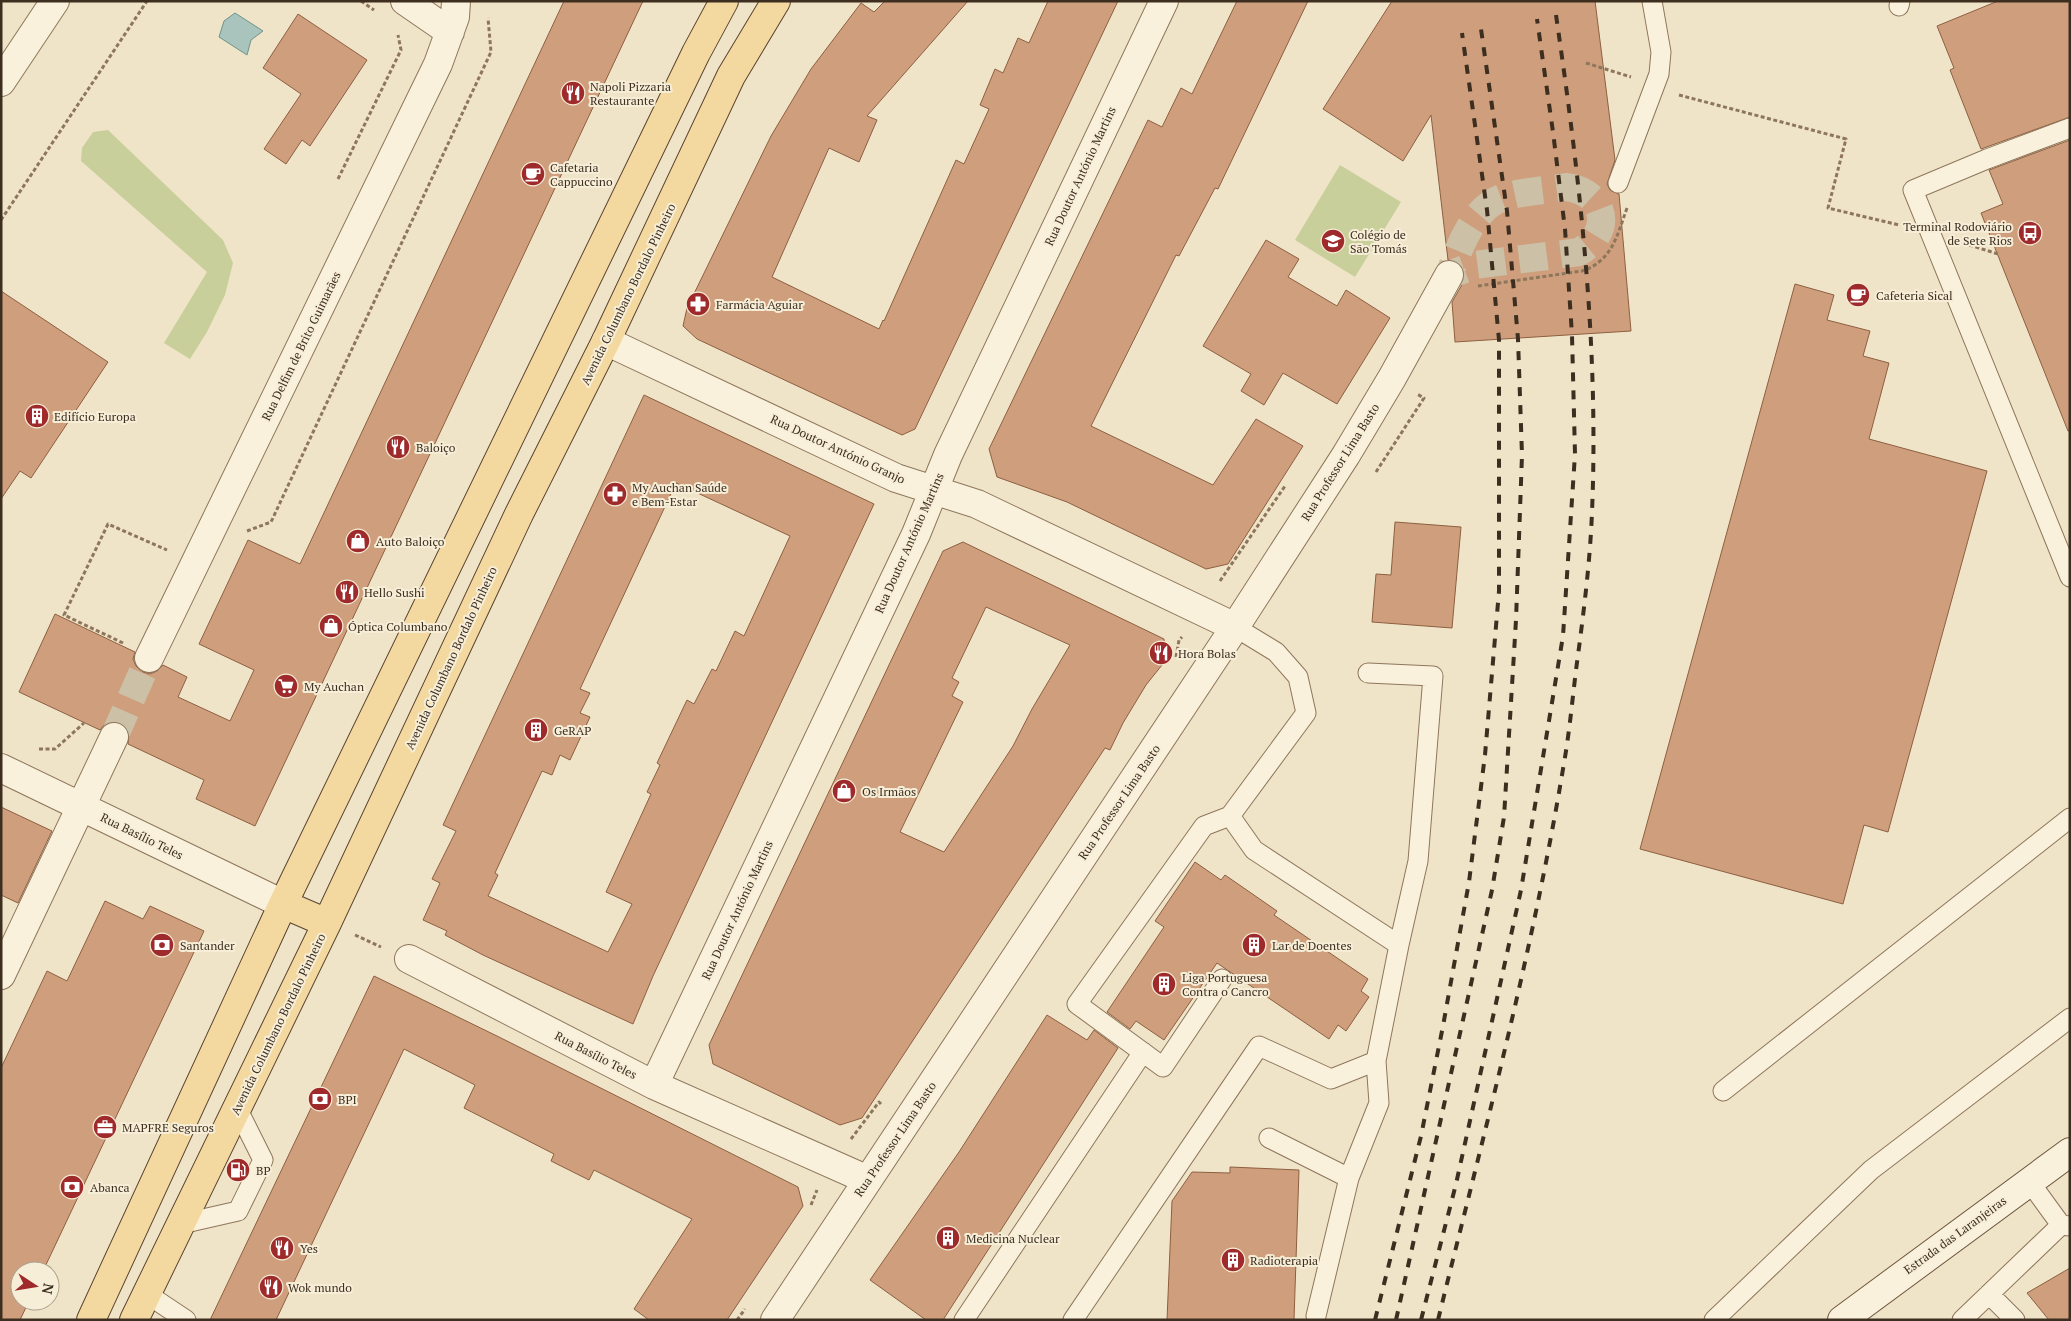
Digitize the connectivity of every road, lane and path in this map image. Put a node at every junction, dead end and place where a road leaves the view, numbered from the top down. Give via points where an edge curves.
1 (55, 1) edge
2 (147, 1) edge
3 (361, 1) edge
4 (405, 1) edge
5 (456, 1) edge
6 (776, 1) edge
7 (1164, 1) edge
8 (1652, 1) edge
9 (721, 3) edge
10 (487, 10) dead end
11 (375, 11) dead end
12 (450, 32) junction
13 (397, 33) dead end
14 (1586, 62) dead end
15 (1628, 76) dead end
16 (1, 82) edge
17 (1685, 97) dead end
18 (2070, 128) edge
19 (1846, 139) dead end
20 (338, 179) dead end
21 (1618, 183) dead end
22 (1, 220) edge
23 (1449, 275) dead end
24 (606, 341) junction
25 (933, 490) junction
26 (241, 533) dead end
27 (171, 542) dead end
28 (2070, 577) edge
29 (1235, 627) junction
30 (123, 644) dead end
31 (149, 658) tunnel mouth
32 (1368, 673) dead end
33 (84, 723) dead end
34 (114, 737) tunnel mouth
35 (31, 750) dead end
36 (1, 768) edge
37 (82, 806) junction
38 (1230, 816) junction
39 (2070, 818) edge
40 (283, 904) junction
41 (327, 923) junction
42 (1399, 945) junction
43 (409, 959) joint
44 (1, 975) edge
45 (1222, 979) dead end
46 (2070, 1018) edge
47 (1143, 1052) junction
48 (1376, 1061) junction
49 (654, 1085) junction
50 (1723, 1091) dead end
51 (237, 1108) junction
52 (1269, 1138) dead end
53 (2070, 1152) edge
54 (1349, 1178) junction
55 (868, 1180) junction
56 (2029, 1181) junction
57 (181, 1224) junction
58 (2065, 1225) edge
59 (146, 1294) junction
60 (1989, 1294) junction
61 (1316, 1316) dead end
62 (91, 1320) edge
63 (134, 1320) edge
64 (186, 1320) edge
65 (775, 1320) edge
66 (964, 1320) edge
67 (1073, 1320) edge
68 (1714, 1320) edge
69 (1842, 1320) edge
70 (1962, 1320) edge
71 (2016, 1320) edge

1 - 16 street
2 - 22 path
3 - 11 path
4 - 12 street
5 - 12 street, Rua Delfim de Brito Guimarães
6 - 24 main road, Avenida Columbano Bordalo Pinheiro via 731,76
7 - 25 street, Rua Doutor António Martins
8 - 21 lane via 1661,52 1659,74
9 - 40 main road
10 - 26 path via 491,52 271,522
12 - 31 street, Rua Delfim de Brito Guimarães via 438,64
13 - 20 path via 401,50
14 - 15 path
17 - 19 path
18 - 28 lane via 1914,190
23 - 29 street, Rua Professor Lima Basto via 1355,440
24 - 25 street, Rua Doutor António Granjo via 896,478
24 - 41 main road, Avenida Columbano Bordalo Pinheiro via 520,514
25 - 29 street, Rua Doutor António Granjo via 977,504
25 - 49 street, Rua Doutor António Martins via 916,534
27 - 30 path via 166,551 108,524 64,615
29 - 38 lane via 1276,652 1298,677 1306,713
29 - 55 street, Rua Professor Lima Basto
32 - 42 lane via 1433,676 1418,861
33 - 35 path via 55,749
34 - 37 street
36 - 37 street, Rua Basílio Teles
37 - 40 street, Rua Basílio Teles
37 - 44 street
38 - 42 lane via 1254,850
38 - 47 lane via 1204,826 1077,1004
39 - 50 lane
40 - 41 main road
40 - 62 main road
41 - 43 path
41 - 51 main road, Avenida Columbano Bordalo Pinheiro
42 - 48 lane
43 - 49 street, Rua Basílio Teles
45 - 47 lane via 1163,1067
46 - 68 lane via 1871,1170
47 - 66 lane
48 - 54 lane via 1379,1103
48 - 67 lane via 1331,1079 1259,1046
49 - 55 street, Rua Basílio Teles
51 - 57 main road, Avenida Columbano Bordalo Pinheiro
51 - 57 lane via 263,1160 238,1211
52 - 54 lane
53 - 56 street, Estrada das Laranjeiras
54 - 61 lane
55 - 65 street, Rua Professor Lima Basto
56 - 58 lane
56 - 69 street, Estrada das Laranjeiras
57 - 59 main road, Avenida Columbano Bordalo Pinheiro
58 - 60 lane
59 - 63 main road, Avenida Columbano Bordalo Pinheiro
59 - 64 lane
60 - 70 lane
60 - 71 lane

